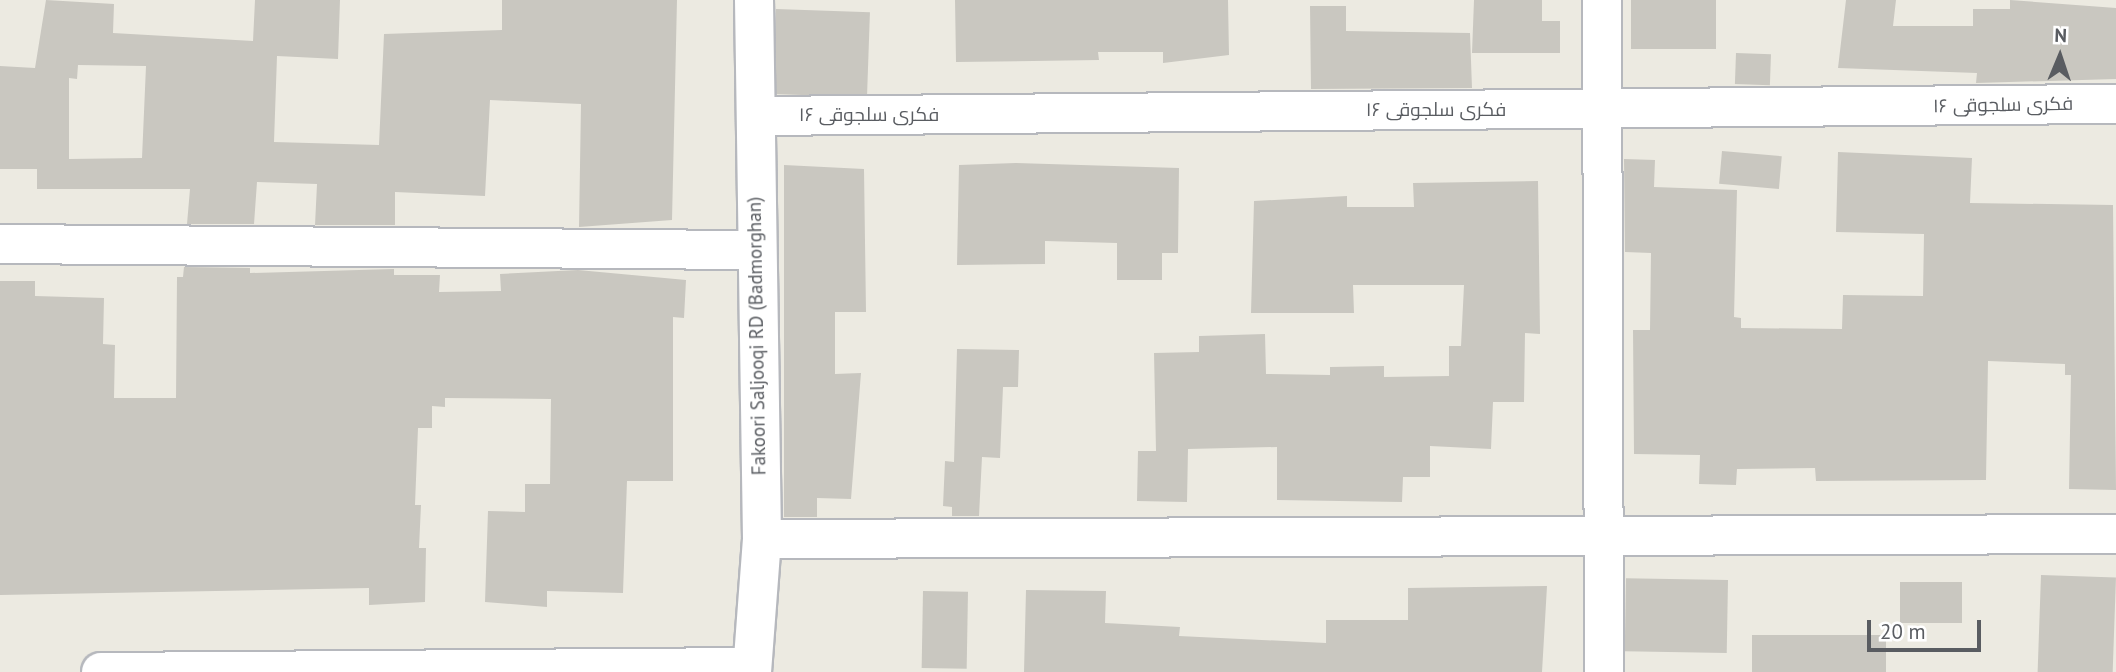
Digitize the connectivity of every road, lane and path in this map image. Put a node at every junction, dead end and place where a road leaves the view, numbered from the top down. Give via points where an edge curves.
1 (754, 0) edge
2 (1602, 0) edge
3 (2116, 104) edge
4 (1602, 108) junction
5 (756, 116) junction
6 (0, 244) edge
7 (754, 250) junction
8 (2116, 534) edge
9 (1604, 536) junction
10 (762, 539) junction
11 (752, 669) edge
12 (101, 672) edge
13 (1604, 672) edge

1 - 5 street, Fakoori Saljooqi RD (Badmorghan)
2 - 4 street
3 - 4 street, فکری سلجوقی ۱۶
4 - 5 street, فکری سلجوقی ۱۶
4 - 9 street
5 - 7 street, Fakoori Saljooqi RD (Badmorghan)
6 - 7 street
7 - 10 street, Fakoori Saljooqi RD (Badmorghan)
8 - 9 street
9 - 10 street
9 - 13 street
10 - 11 street, Fakoori Saljooqi RD (Badmorghan)
11 - 12 street

